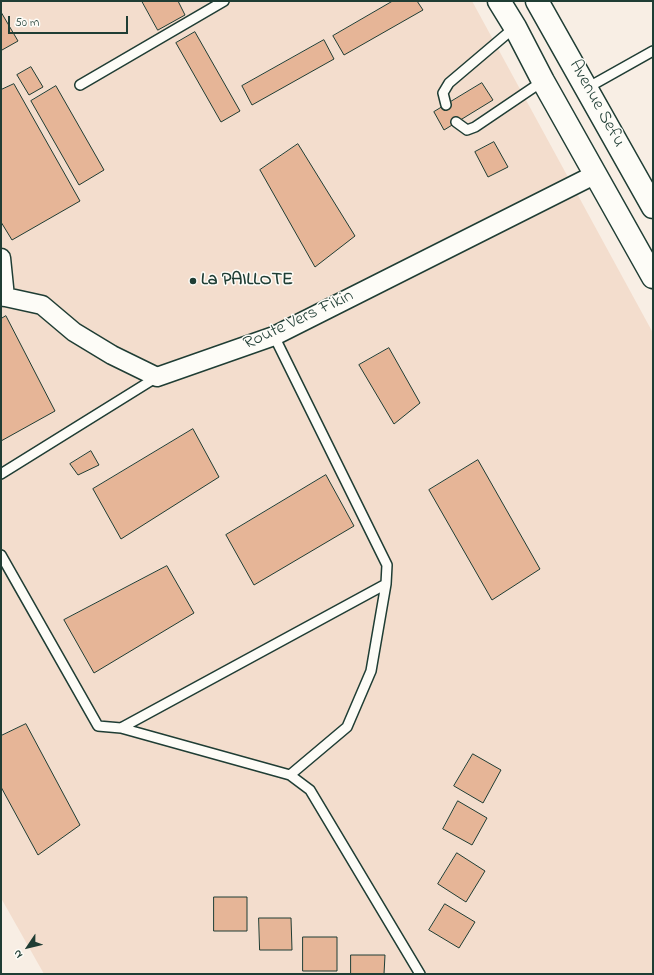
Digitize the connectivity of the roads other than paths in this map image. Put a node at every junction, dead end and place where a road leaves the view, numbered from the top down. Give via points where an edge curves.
1 (224, 1) edge
2 (499, 1) edge
3 (537, 1) edge
4 (515, 27) junction
5 (653, 51) edge
6 (574, 64) junction
7 (543, 81) junction
8 (80, 85) dead end
9 (587, 88) junction
10 (446, 105) dead end
11 (456, 122) dead end
12 (596, 174) junction
13 (653, 207) edge
14 (1, 258) edge
15 (653, 277) edge
16 (3, 296) edge
17 (274, 336) junction
18 (157, 377) junction
19 (1, 474) edge
20 (1, 555) edge
21 (386, 584) junction
22 (121, 728) junction
23 (290, 775) junction
24 (420, 974) edge

1 - 8 lane
2 - 4 main road, Avenue Sefu
3 - 6 main road, Avenue Sefu
4 - 7 main road, Avenue Sefu
4 - 10 lane via 449,83 443,94
5 - 9 lane
6 - 7 main road
6 - 9 main road, Avenue Sefu
7 - 11 lane via 475,127 467,130
7 - 12 main road, Avenue Sefu
9 - 13 main road, Avenue Sefu
12 - 15 main road, Avenue Sefu
12 - 17 street, Route Vers Fikin
14 - 16 street
16 - 18 street via 42,305 74,332 112,355
17 - 18 street, Route Vers Fikin
17 - 21 lane via 387,565
18 - 19 lane
20 - 22 lane via 98,726
21 - 22 lane
21 - 23 lane via 371,671 347,727
22 - 23 lane
23 - 24 lane via 310,790

